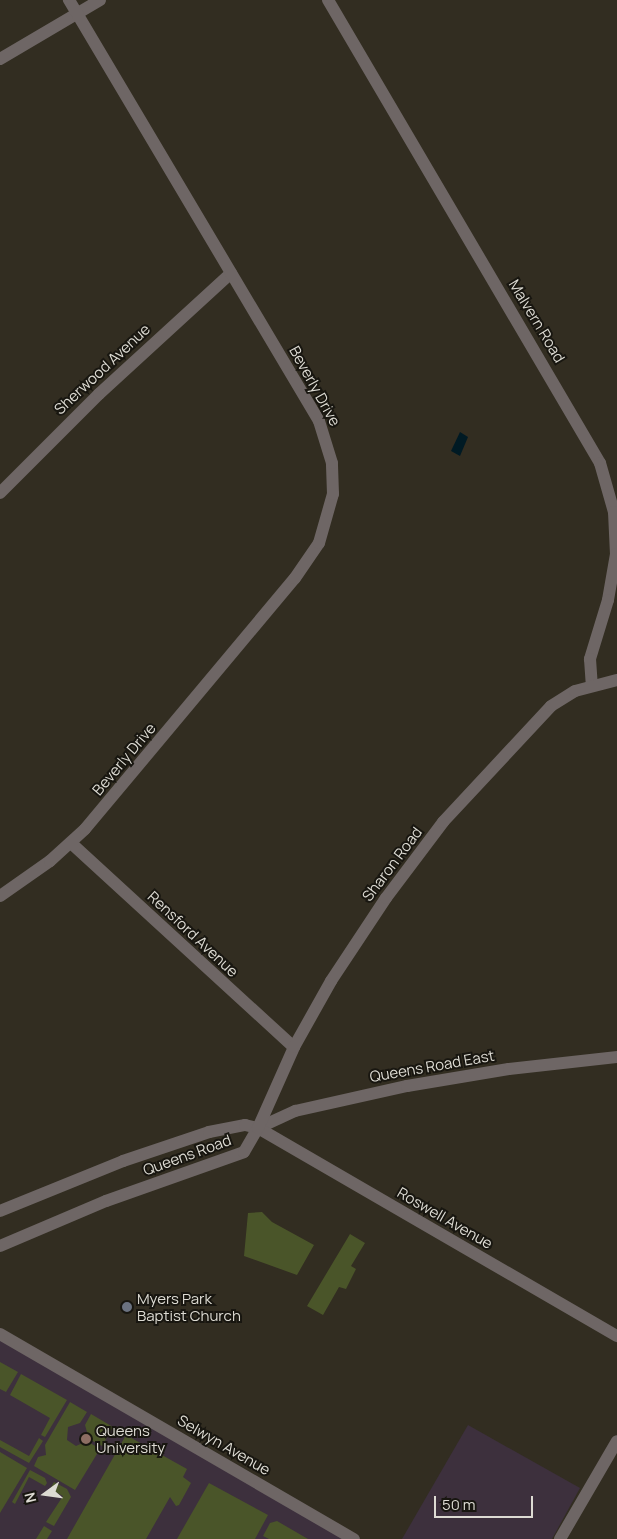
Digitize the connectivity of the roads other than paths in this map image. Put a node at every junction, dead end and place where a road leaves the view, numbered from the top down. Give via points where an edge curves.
1 (69, 0) edge
2 (100, 0) edge
3 (328, 0) edge
4 (77, 14) junction
5 (0, 59) edge
6 (231, 273) junction
7 (0, 493) edge
8 (617, 680) edge
9 (592, 686) junction
10 (71, 843) junction
11 (0, 896) edge
12 (294, 1047) junction
13 (617, 1057) edge
14 (258, 1128) junction
15 (0, 1211) edge
16 (0, 1246) edge
17 (0, 1334) edge
18 (617, 1336) edge
19 (617, 1442) edge
20 (354, 1539) edge
21 (560, 1539) edge

1 - 4 street, Beverly Drive
2 - 4 street
3 - 9 street, Malvern Road via 600,463 614,512 616,554 608,600 590,659
4 - 5 street
4 - 6 street, Beverly Drive
6 - 7 street, Sherwood Avenue via 99,394
6 - 10 street, Beverly Drive via 323,430 333,472 330,515 319,543 304,567
8 - 9 street, Sharon Road
9 - 12 street, Sharon Road via 567,695 541,714 443,822 348,954
10 - 11 street, Beverly Drive
10 - 12 street, Rensford Avenue
12 - 14 street, Sharon Road
13 - 14 street, Queens Road East via 509,1068 391,1089 295,1111
14 - 15 street, Queens Road via 233,1125 182,1140 82,1176
14 - 16 street, Queens Road via 247,1148 233,1158 106,1201
14 - 18 street, Roswell Avenue
17 - 20 street, Selwyn Avenue
19 - 21 street

